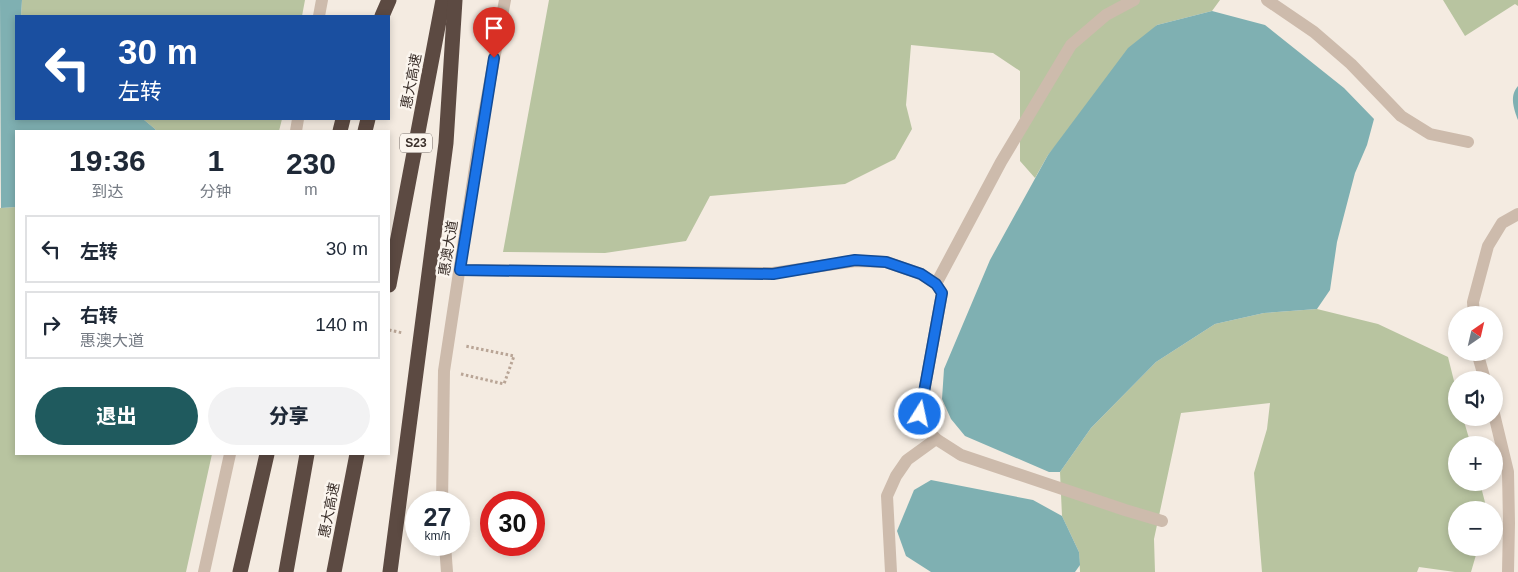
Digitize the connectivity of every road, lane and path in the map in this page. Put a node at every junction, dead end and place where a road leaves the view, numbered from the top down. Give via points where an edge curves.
1 (322, 0) edge
2 (389, 0) edge
3 (443, 0) edge
4 (455, 0) edge
5 (505, 0) edge
6 (1134, 0) edge
7 (1267, 0) edge
8 (319, 15) edge
9 (384, 15) edge
10 (1468, 142) dead end
11 (1518, 214) edge
12 (460, 270) junction
13 (390, 280) edge
14 (936, 284) junction
15 (1473, 306) edge
16 (1497, 426) edge
17 (936, 439) junction
18 (230, 455) edge
19 (267, 455) edge
20 (307, 455) edge
21 (357, 455) edge
22 (442, 491) edge
23 (1162, 521) dead end
24 (446, 556) edge
25 (204, 572) edge
26 (240, 572) edge
27 (286, 572) edge
28 (334, 572) edge
29 (390, 572) edge
30 (447, 572) edge
31 (891, 572) edge
32 (1508, 572) edge

1 - 8 street
2 - 9 highway
3 - 13 highway, 惠大高速 / S23
4 - 29 highway via 446,143
5 - 12 street, 惠澳大道
6 - 14 street via 1106,15 1072,45 1001,162
7 - 10 street via 1314,32 1352,64 1400,116 1430,134
11 - 15 street via 1502,223 1488,246
12 - 14 street via 773,274 855,260 886,262 921,274
12 - 22 street, 惠澳大道 via 444,370
14 - 17 street via 942,293 920,414
16 - 32 street via 1508,472
17 - 23 street via 961,455
17 - 31 street via 907,460 887,496
18 - 25 street
19 - 26 highway
20 - 27 highway
21 - 28 highway, 惠大高速
24 - 30 street

